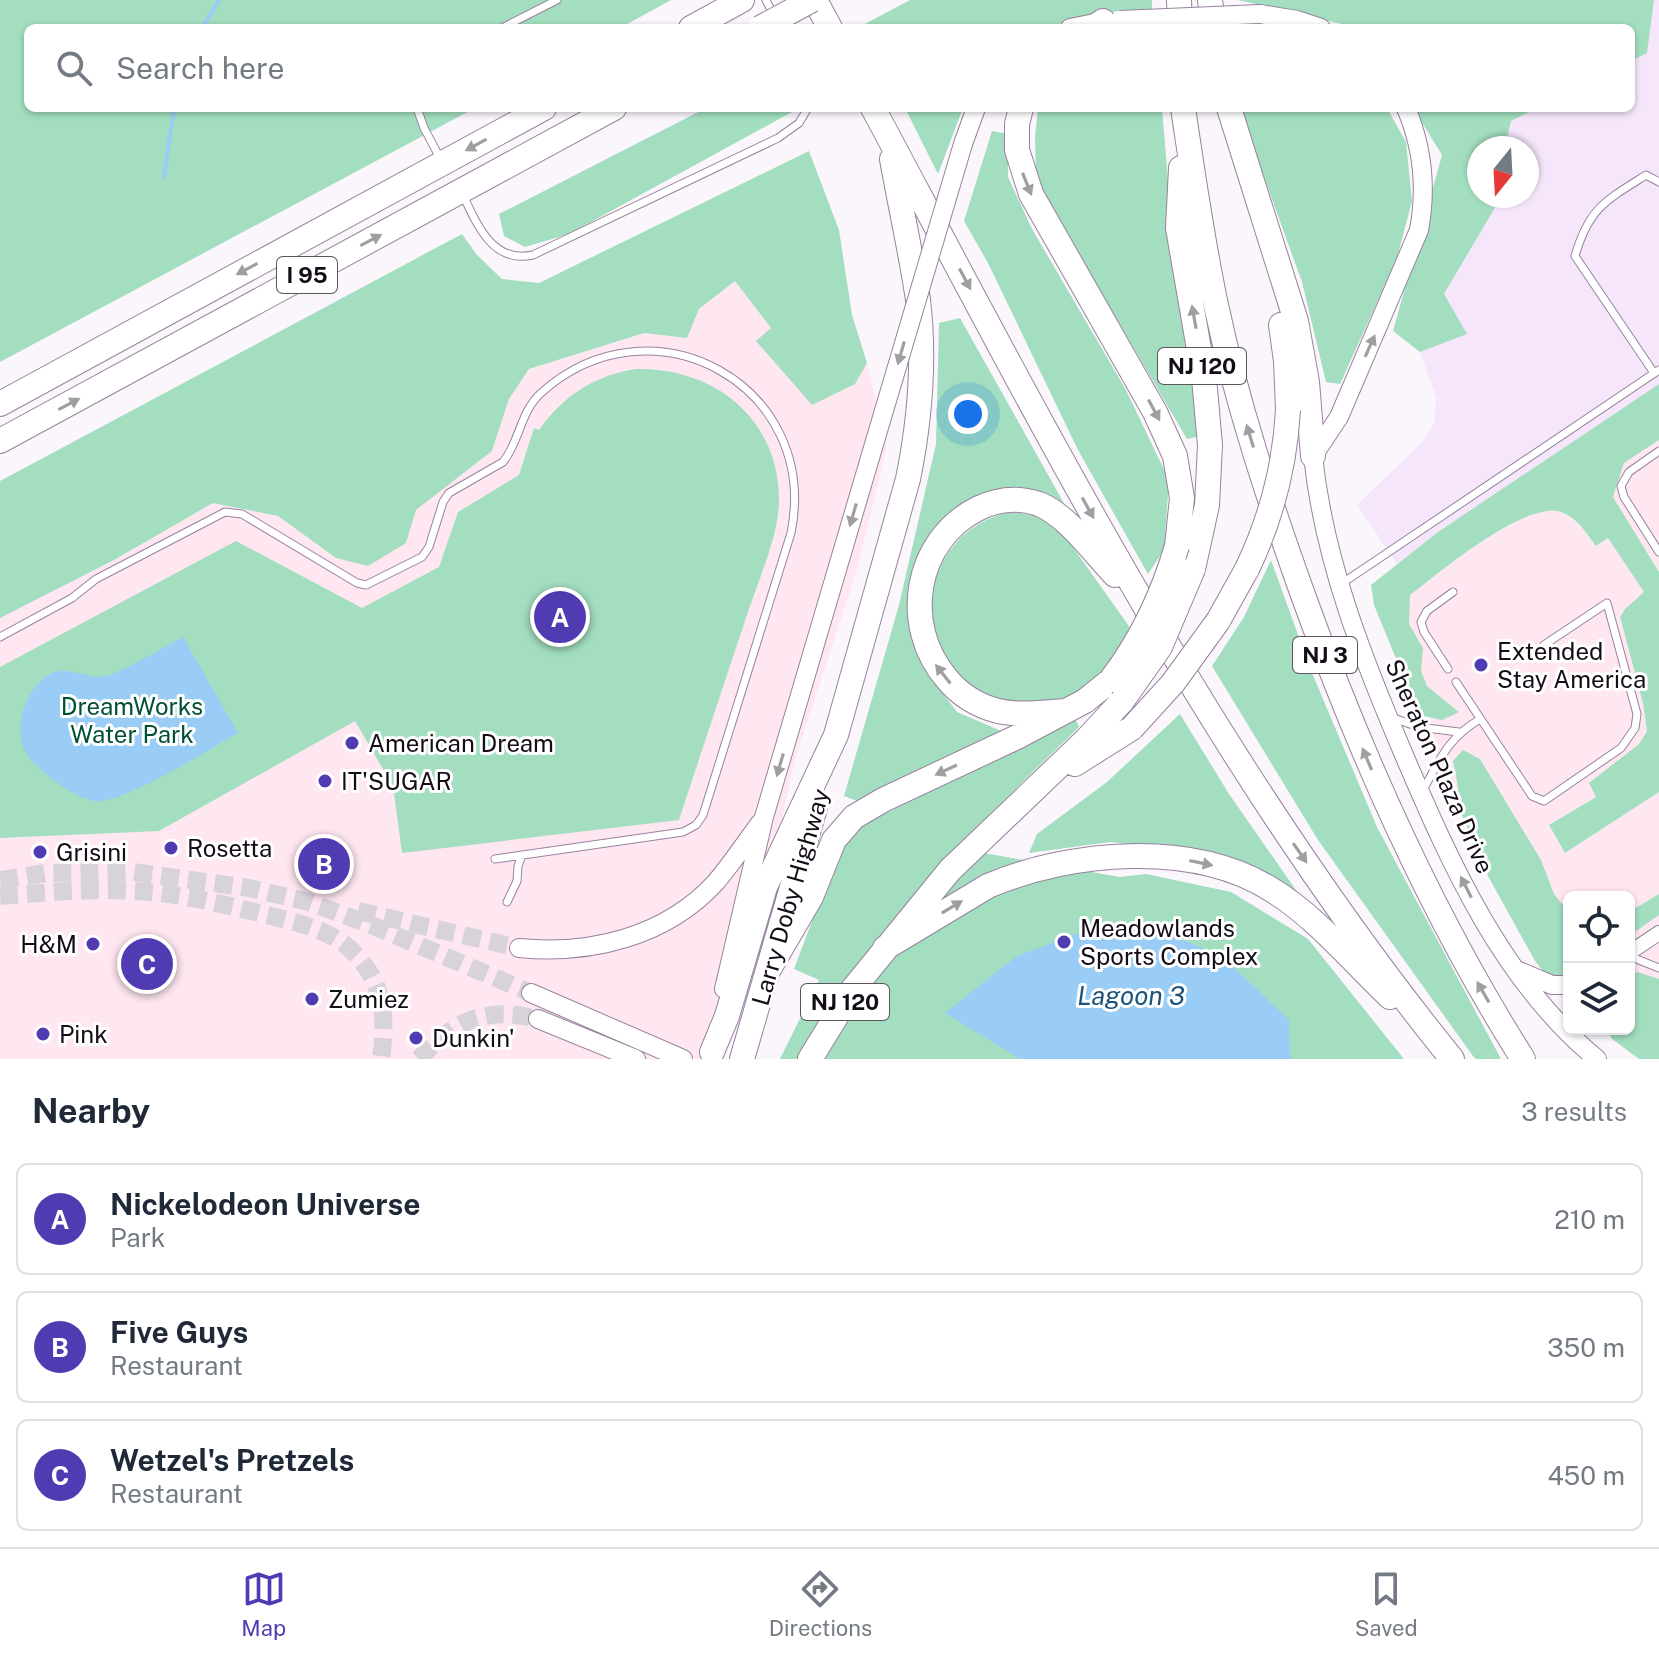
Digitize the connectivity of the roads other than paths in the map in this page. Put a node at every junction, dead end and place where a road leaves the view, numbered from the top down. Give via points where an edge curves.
1 (557, 0) edge
2 (766, 0) edge
3 (813, 0) edge
4 (1179, 0) edge
5 (1208, 0) edge
6 (736, 3) edge
7 (1105, 23) edge
8 (510, 24) edge
9 (698, 24) edge
10 (768, 24) edge
11 (779, 24) edge
12 (828, 24) edge
13 (1180, 24) edge
14 (1206, 24) edge
15 (1213, 24) edge
16 (1309, 24) edge
17 (418, 112) edge
18 (537, 112) edge
19 (607, 112) edge
20 (806, 112) edge
21 (875, 112) edge
22 (975, 112) edge
23 (1020, 112) edge
24 (1183, 112) edge
25 (1184, 112) edge
26 (1218, 112) edge
27 (1230, 112) edge
28 (1408, 112) edge
29 (888, 137) junction
30 (443, 163) junction
31 (1659, 182) edge
32 (461, 192) junction
33 (1657, 371) edge
34 (0, 404) edge
35 (0, 441) edge
36 (1659, 451) edge
37 (1313, 456) junction
38 (1659, 552) edge
39 (1339, 585) junction
40 (1453, 592) dead end
41 (1142, 605) junction
42 (0, 637) edge
43 (1540, 652) dead end
44 (1448, 669) dead end
45 (1456, 682) dead end
46 (1117, 690) junction
47 (1066, 711) junction
48 (1387, 716) junction
49 (1480, 719) junction
50 (1459, 732) junction
51 (836, 735) junction
52 (1033, 791) junction
53 (1421, 794) junction
54 (764, 817) junction
55 (522, 855) junction
56 (495, 859) dead end
57 (507, 902) dead end
58 (1659, 933) edge
59 (519, 948) tunnel mouth
60 (885, 948) junction
61 (1635, 950) edge
62 (1635, 957) edge
63 (1659, 968) edge
64 (769, 969) junction
65 (1516, 970) junction
66 (1563, 985) edge
67 (531, 993) tunnel mouth
68 (538, 1019) tunnel mouth
69 (1590, 1035) edge
70 (711, 1055) edge
71 (1449, 1055) edge
72 (1593, 1055) edge
73 (680, 1058) edge
74 (636, 1059) edge
75 (742, 1059) edge
76 (810, 1059) edge
77 (1523, 1059) edge

1 - 8 lane
2 - 11 lane
3 - 10 highway, bridge
3 - 12 highway
4 - 13 highway
5 - 14 highway
5 - 15 highway
6 - 9 highway
7 - 16 street, bridge via 1260,14
17 - 30 lane
18 -> 30 highway, I 95
19 - 32 highway, I 95
20 - 32 lane via 778,138 533,255 518,257 495,248
21 - 29 highway
22 -> 54 street, bridge
23 -> 46 highway, bridge via 1017,150 1031,194 1175,456 1182,498 1177,546
46 -> 24 highway, NJ 120, bridge via 1160,647 1193,569 1207,505 1210,445 1204,378 1178,228
77 -> 25 highway, NJ 3 via 1392,816 1293,566 1216,306
26 - 52 highway, bridge via 1279,316 1286,361 1288,410 1276,492 1247,569 1173,683 1132,728
27 - 37 highway via 1294,312
37 -> 28 street via 1339,417 1419,230 1422,167
29 -> 41 highway
29 - 51 highway, NJ 120 via 918,300 919,407 903,503
30 -> 34 highway, I 95
31 - 33 lane via 1646,175 1602,204 1583,228 1575,256
35 -> 32 highway, I 95
33 - 39 lane
36 - 38 lane via 1625,475 1621,486
37 - 39 street, Sheraton Plaza Drive via 1321,518
39 - 48 street, Sheraton Plaza Drive
40 - 44 lane via 1421,622
47 -> 41 highway via 995,710 961,693 942,674 922,637 918,610 924,572 941,540 964,516 985,505 1018,499 1039,504 1066,523
41 -> 71 highway via 1287,834
42 - 55 lane via 96,579 225,512 242,514 366,585 422,557 449,493 503,462 524,415 539,394 560,379 594,361 634,352 684,355 712,365 739,382 768,411 788,451 796,492 791,533 703,815 683,832
43 - 49 lane via 1607,603 1634,699 1635,728 1621,748 1548,800 1539,801
45 - 49 lane
46 - 47 highway
46 - 52 highway, NJ 120
47 -> 64 highway via 872,806 846,824
48 - 50 lane via 1418,727
48 - 53 street, Sheraton Plaza Drive
49 - 50 lane
50 - 53 lane
51 - 64 highway, Larry Doby Highway / NJ 120
51 - 70 highway via 765,887
52 - 60 highway, NJ 120 via 950,870
65 -> 53 street, Sheraton Plaza Drive via 1473,899
54 - 59 street via 716,881 669,919 592,947
54 - 70 street
55 - 56 lane
55 - 57 lane
58 - 61 street
60 -> 71 highway via 988,886 1025,872 1100,858 1189,861 1241,874 1285,898
60 - 76 highway, NJ 120
62 - 63 lane
64 - 75 highway, Larry Doby Highway / NJ 120
65 - 66 street
65 - 72 street, Sheraton Plaza Drive via 1549,1013
67 - 73 street
68 - 74 street
69 - 72 street

